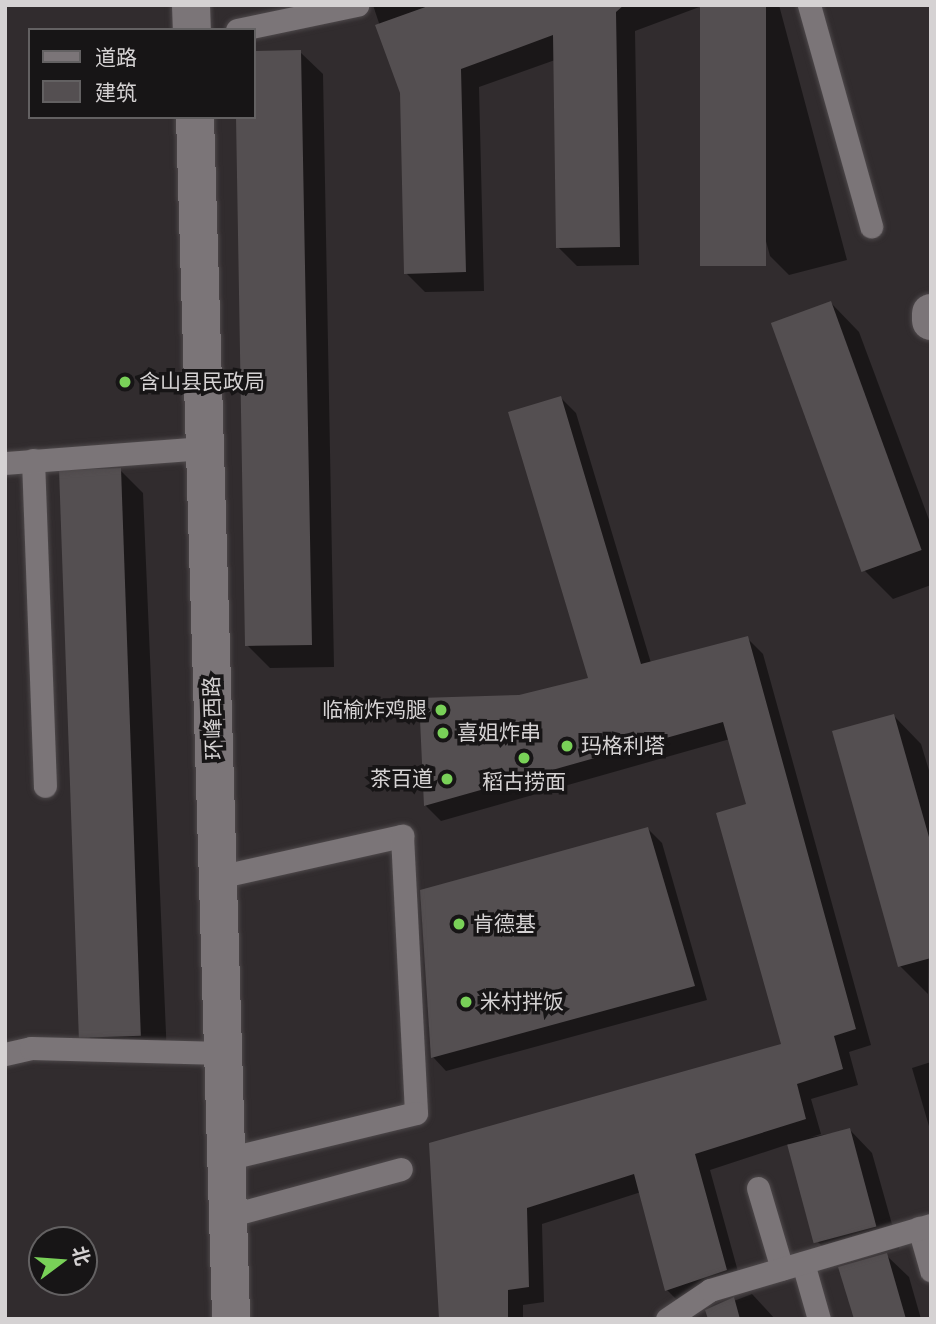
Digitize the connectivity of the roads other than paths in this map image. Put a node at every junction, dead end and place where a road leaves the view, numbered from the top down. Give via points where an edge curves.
1 (191, 5) edge
2 (809, 5) edge
3 (351, 6) edge
4 (192, 28) edge
5 (246, 28) edge
6 (195, 119) edge
7 (871, 226) dead end
8 (931, 313) edge
9 (931, 321) edge
10 (205, 448) junction
11 (33, 460) junction
12 (5, 463) edge
13 (45, 786) dead end
14 (218, 877) junction
15 (223, 1053) junction
16 (5, 1054) edge
17 (226, 1159) junction
18 (401, 1169) dead end
19 (758, 1188) dead end
20 (228, 1216) junction
21 (925, 1227) edge
22 (792, 1266) junction
23 (931, 1270) edge
24 (231, 1319) edge
25 (667, 1319) edge
26 (819, 1319) edge

1 - 4 main road
2 - 7 lane
3 - 5 lane
6 - 10 main road, 环峰西路
8 - 9 main road
10 - 11 lane
10 - 14 main road, 环峰西路
11 - 12 lane
11 - 13 lane
14 - 15 main road, 环峰西路
14 - 17 lane via 402,836 416,1113
15 - 16 lane via 30,1048
15 - 17 main road, 环峰西路
17 - 20 main road, 环峰西路
18 - 20 lane
19 - 22 lane
20 - 24 main road, 环峰西路
21 - 22 lane
21 - 23 lane
22 - 25 lane via 710,1290
22 - 26 lane

